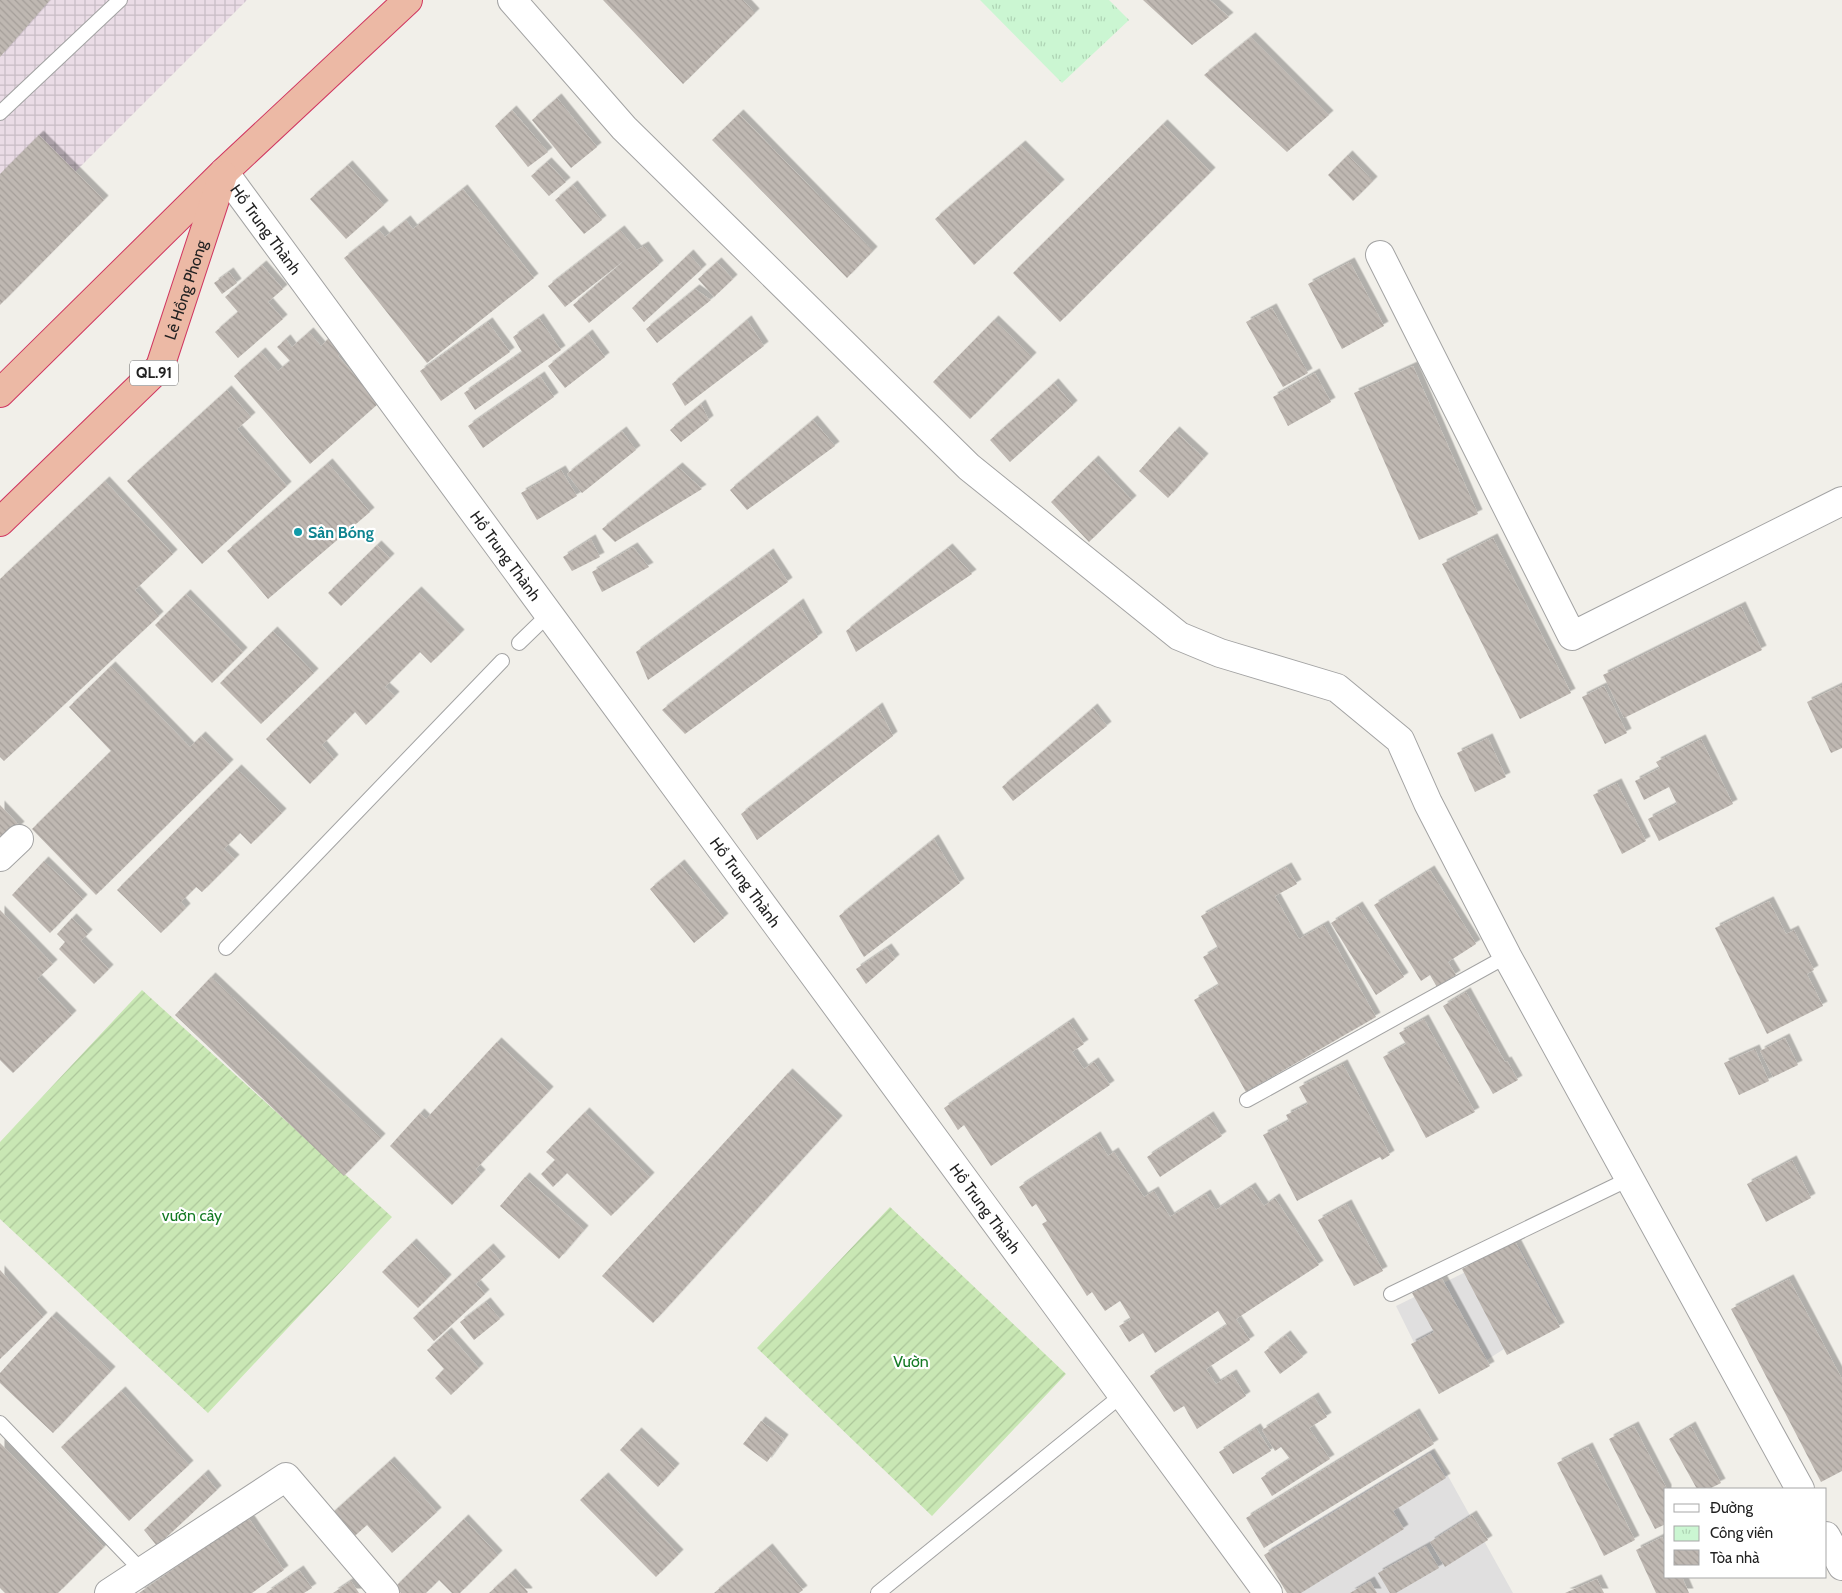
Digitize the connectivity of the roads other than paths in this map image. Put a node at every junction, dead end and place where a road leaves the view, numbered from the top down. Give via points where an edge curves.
1 (120, 0) edge
2 (408, 0) edge
3 (512, 0) edge
4 (0, 114) edge
5 (224, 172) junction
6 (1380, 255) dead end
7 (0, 393) edge
8 (1842, 501) edge
9 (0, 522) edge
10 (549, 614) junction
11 (519, 643) dead end
12 (502, 661) dead end
13 (226, 948) dead end
14 (1507, 956) junction
15 (1246, 1100) dead end
16 (1629, 1179) junction
17 (1391, 1294) dead end
18 (1122, 1395) junction
19 (0, 1424) edge
20 (1799, 1488) edge
21 (1827, 1538) edge
22 (1842, 1566) edge
23 (142, 1572) junction
24 (109, 1593) edge
25 (385, 1593) edge
26 (878, 1593) edge
27 (1268, 1593) edge

1 - 4 lane
2 - 5 highway, Lê Hồng Phong / QL.91
3 - 14 street via 624,128 969,467 1179,636 1220,653 1338,688 1400,740 1428,803
5 - 7 highway, Lê Hồng Phong / QL.91
5 - 9 highway, Lê Hồng Phong / QL.91 via 160,367
5 - 10 street, Hồ Trung Thành
6 - 8 street via 1572,636
10 - 11 lane
10 - 18 street, Hồ Trung Thành
12 - 13 lane
14 - 15 lane
14 - 16 street
16 - 17 lane
16 - 20 street
18 - 26 lane
18 - 27 street, Hồ Trung Thành
19 - 23 lane
21 - 22 street
23 - 24 street
23 - 25 street via 286,1477

